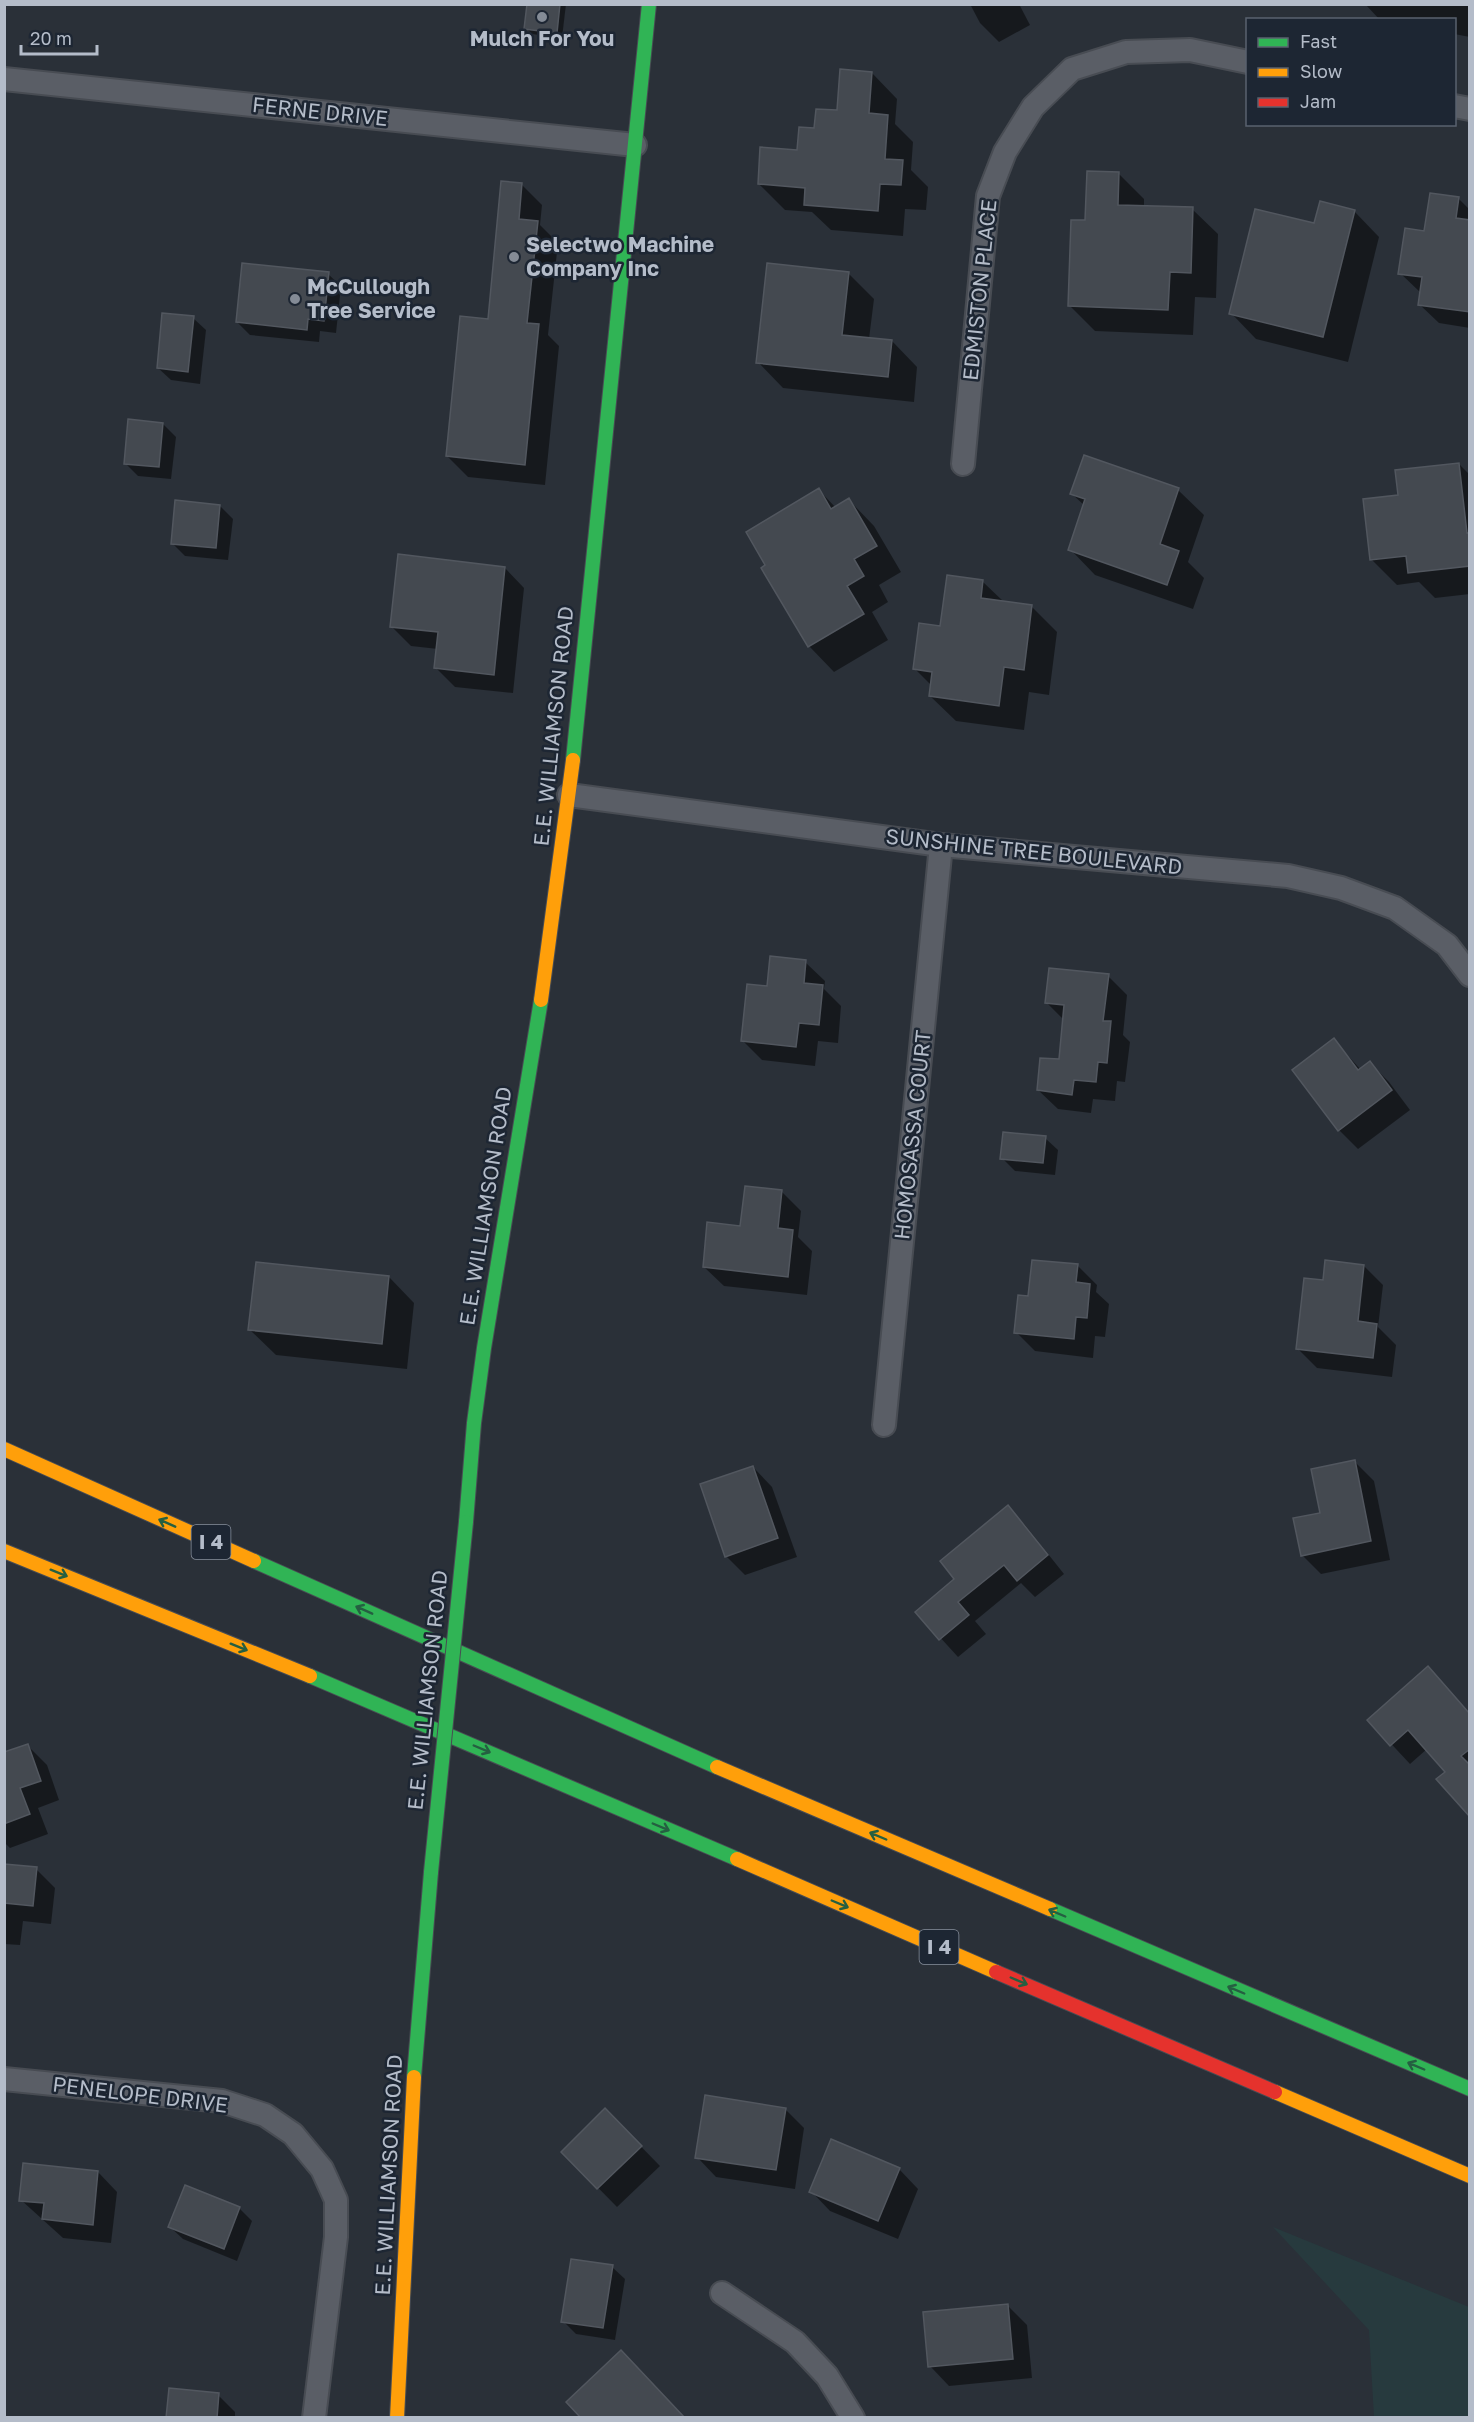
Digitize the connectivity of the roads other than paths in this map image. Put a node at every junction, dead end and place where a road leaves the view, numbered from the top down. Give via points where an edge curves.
1 (649, 4) edge
2 (1246, 62) edge
3 (4, 79) edge
4 (635, 145) junction
5 (963, 464) dead end
6 (569, 795) junction
7 (941, 845) junction
8 (1470, 975) edge
9 (884, 1425) dead end
10 (4, 1449) edge
11 (4, 1551) edge
12 (4, 2079) edge
13 (1470, 2089) edge
14 (1470, 2176) edge
15 (722, 2293) dead end
16 (314, 2418) edge
17 (397, 2418) edge
18 (852, 2418) edge

1 - 4 main road, E.E. WILLIAMSON ROAD
2 - 5 street, EDMISTON PLACE via 1190,50 1126,52 1072,69 1033,107 1005,152 988,196
3 - 4 street, FERNE DRIVE
4 - 6 main road, E.E. WILLIAMSON ROAD
6 - 7 street, SUNSHINE TREE BOULEVARD
6 - 17 main road, E.E. WILLIAMSON ROAD, bridge via 549,954 474,1422 417,2024
7 - 8 street, SUNSHINE TREE BOULEVARD via 1288,876 1341,888 1395,908 1447,945
7 - 9 street, HOMOSASSA COURT
13 -> 10 main road, I 4 via 694,1757
11 -> 14 main road, I 4 via 365,1699
12 - 16 street, PENELOPE DRIVE via 222,2101 265,2115 293,2134 322,2169 336,2200 336,2237
15 - 18 street via 795,2343 827,2376

